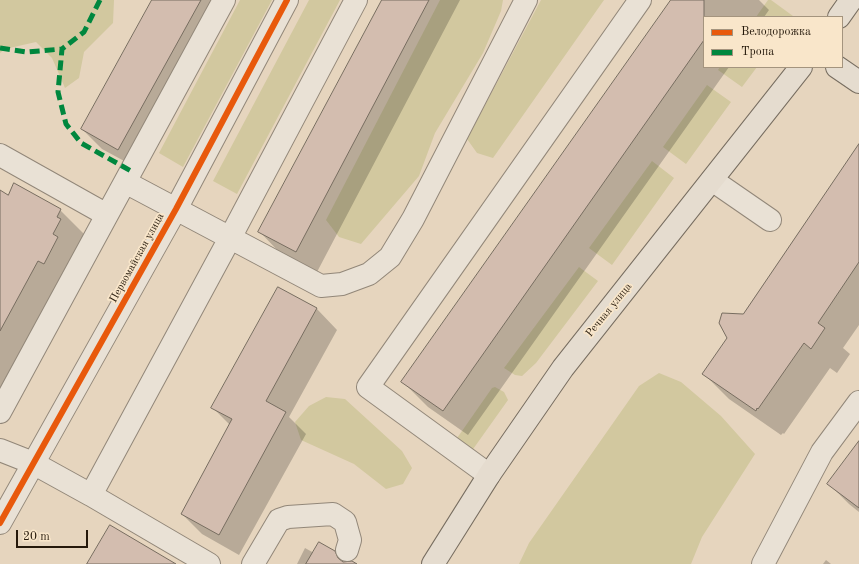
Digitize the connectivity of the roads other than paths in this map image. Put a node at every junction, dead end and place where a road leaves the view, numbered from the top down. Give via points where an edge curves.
1 (224, 0) edge
2 (287, 0) edge
3 (356, 0) edge
4 (526, 0) edge
5 (640, 0) edge
6 (851, 0) edge
7 (840, 16) edge
8 (800, 68) edge
9 (838, 68) edge
10 (859, 82) edge
11 (0, 155) edge
12 (712, 180) junction
13 (125, 182) junction
14 (176, 209) junction
15 (107, 215) junction
16 (770, 220) dead end
17 (230, 238) junction
18 (859, 402) edge
19 (0, 412) edge
20 (0, 450) edge
21 (33, 463) junction
22 (489, 475) junction
23 (90, 495) junction
24 (0, 523) edge
25 (347, 550) dead end
26 (209, 564) edge
27 (253, 564) edge
28 (433, 564) edge
29 (763, 564) edge

1 - 13 street
2 - 14 street, Первомайская улица
3 - 17 street
4 - 17 street via 413,219 390,257 369,274 342,284 321,286
5 - 22 street via 368,387
6 - 7 main road
8 - 12 main road, Речная улица
9 - 10 main road
11 - 15 street
12 - 16 street
12 - 22 main road, Речная улица via 563,368
13 - 14 street
13 - 15 street
14 - 17 street
14 - 21 street, Первомайская улица
15 - 19 street
17 - 23 street
18 - 29 street via 822,452
20 - 21 street
21 - 23 street
21 - 24 street, Первомайская улица
22 - 28 main road, Речная улица
23 - 26 street
25 - 27 street via 350,540 345,522 333,514 288,517 279,520

